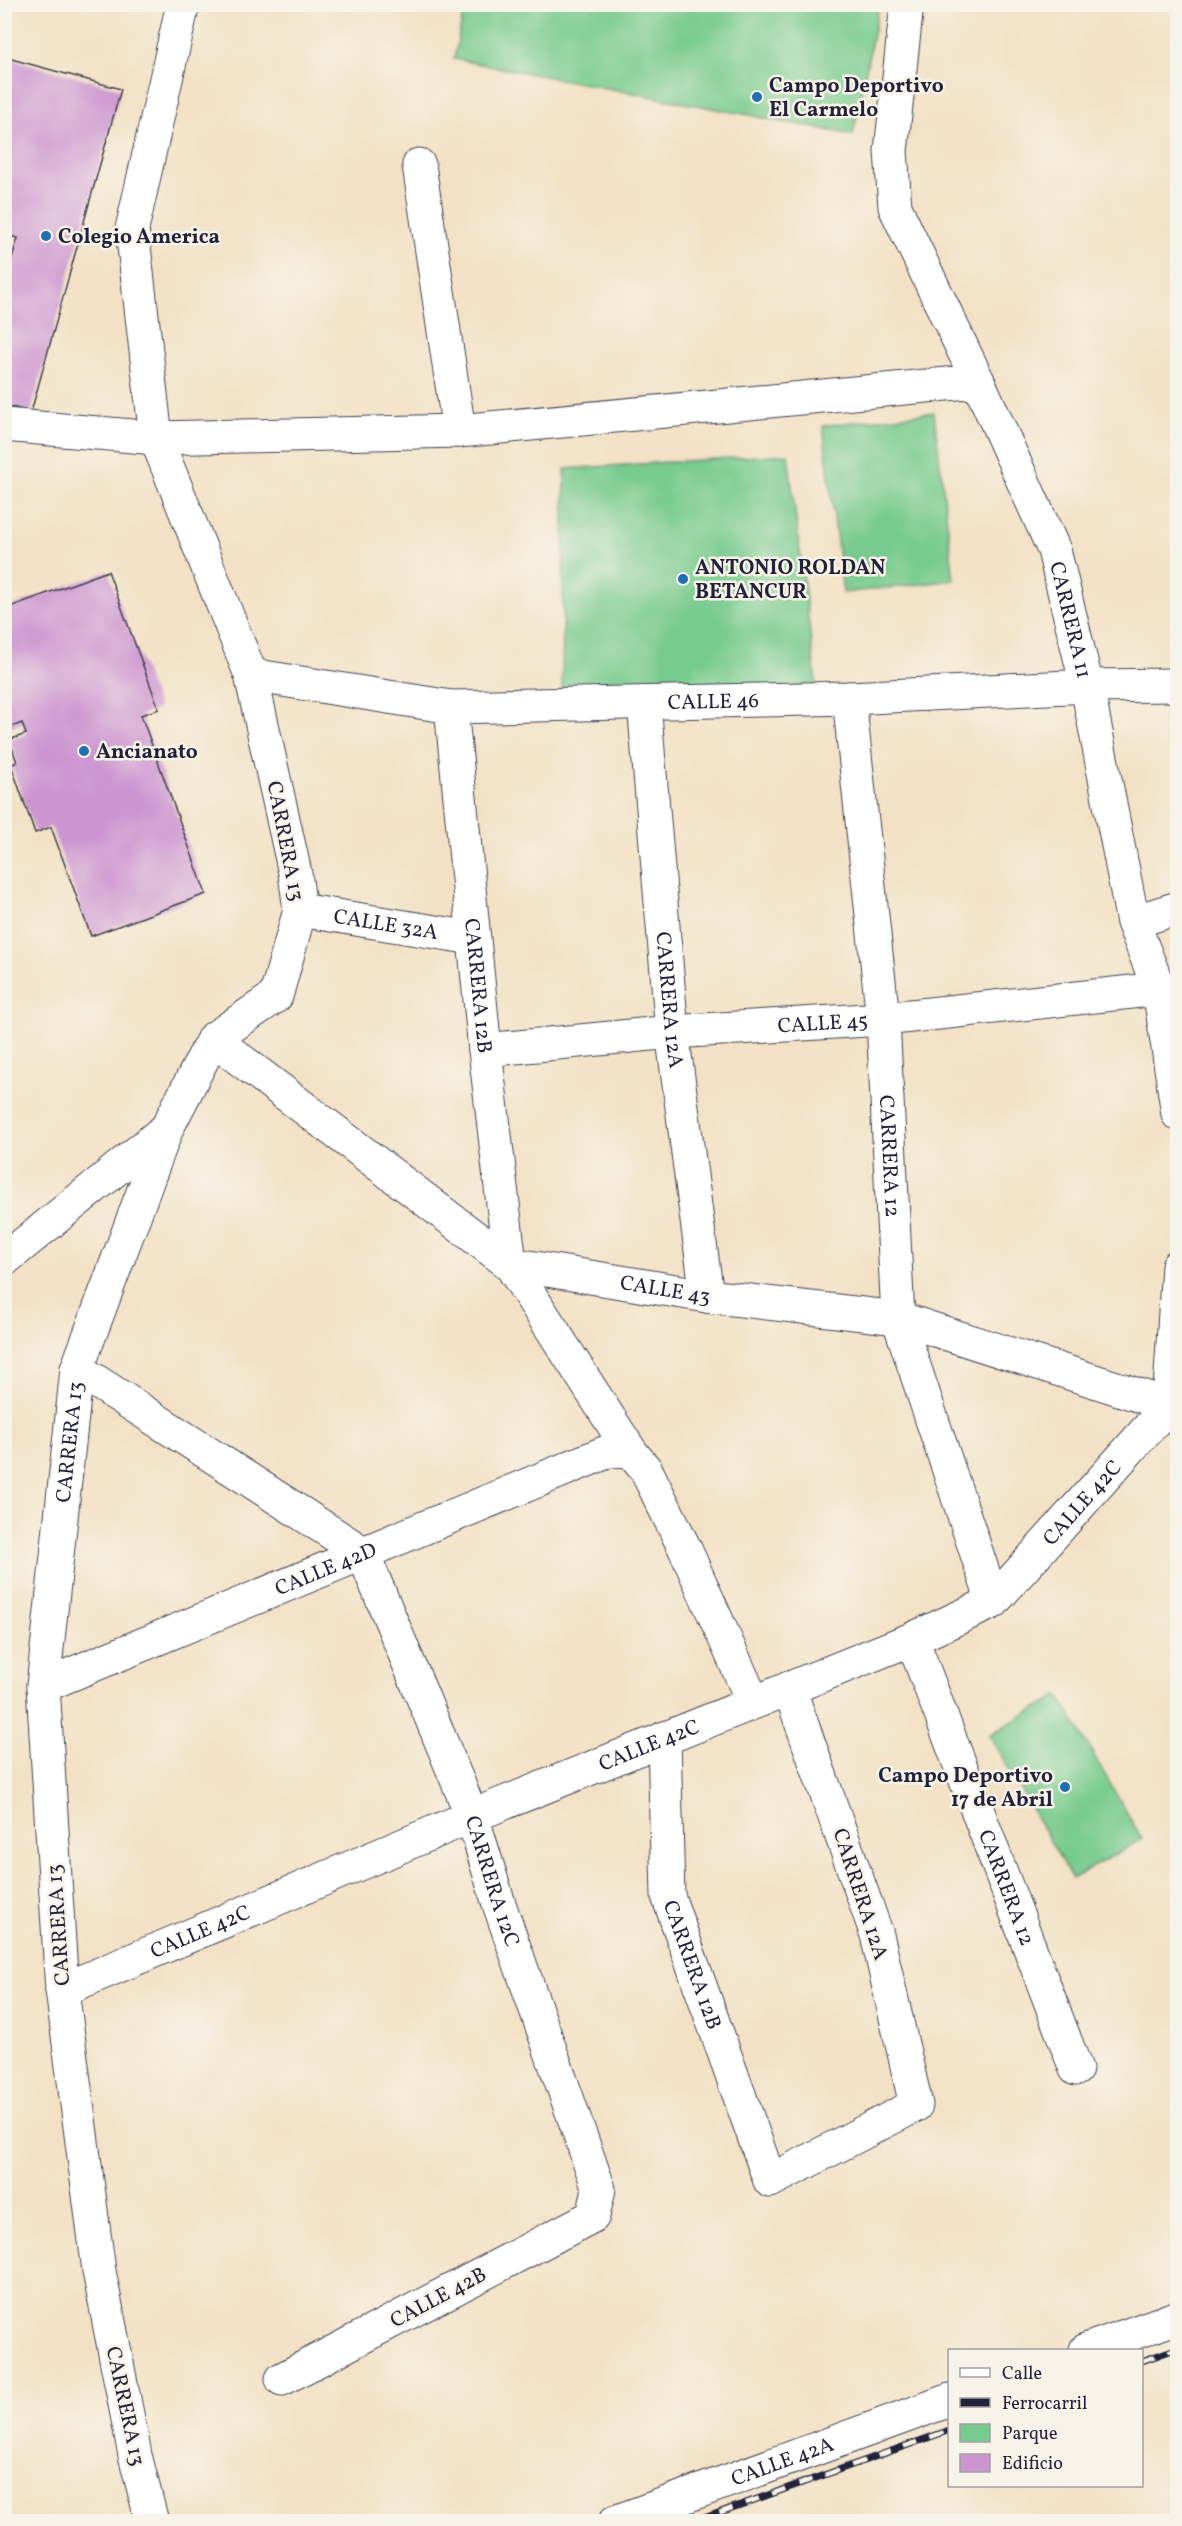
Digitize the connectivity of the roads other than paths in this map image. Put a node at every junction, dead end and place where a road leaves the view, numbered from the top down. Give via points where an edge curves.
1 (183, 4) edge
2 (907, 4) edge
3 (419, 165) dead end
4 (978, 381) junction
5 (4, 425) edge
6 (459, 431) junction
7 (156, 438) junction
8 (251, 675) junction
9 (1178, 685) edge
10 (1087, 687) junction
11 (849, 698) junction
12 (644, 704) junction
13 (451, 707) junction
14 (1178, 908) edge
15 (300, 910) junction
16 (1133, 922) junction
17 (473, 938) junction
18 (1159, 989) junction
19 (882, 1019) junction
20 (672, 1032) junction
21 (213, 1039) junction
22 (485, 1050) junction
23 (1178, 1114) edge
24 (167, 1128) junction
25 (4, 1260) edge
26 (510, 1264) junction
27 (1178, 1266) edge
28 (707, 1296) junction
29 (898, 1318) junction
30 (77, 1369) junction
31 (1173, 1405) edge
32 (620, 1452) junction
33 (363, 1552) junction
34 (993, 1602) junction
35 (912, 1639) junction
36 (43, 1686) junction
37 (789, 1688) junction
38 (753, 1702) junction
39 (664, 1738) junction
40 (472, 1816) junction
41 (63, 1990) junction
42 (1076, 2069) dead end
43 (916, 2105) joint
44 (593, 2216) joint
45 (1178, 2317) edge
46 (1089, 2349) edge
47 (282, 2379) dead end
48 (948, 2401) edge
49 (152, 2522) edge
50 (615, 2522) edge

1 - 7 street, CARRERA 13 via 132,229
2 - 4 street, CARRERA 11 via 891,151 895,207
3 - 6 street
4 - 6 street
4 - 10 street, CARRERA 11 via 1054,550
5 - 7 street
6 - 7 street
7 - 8 street, CARRERA 13
8 - 13 street, CALLE 46
8 - 15 street, CARRERA 13
9 - 10 street, CALLE 46
10 - 11 street, CALLE 46
10 - 16 street, CARRERA 11
11 - 12 street, CALLE 46
11 - 19 street, CARRERA 12
12 - 13 street, CALLE 46
12 - 20 street, CARRERA 12A
13 - 17 street, CARRERA 12B
14 - 16 street
15 - 17 street, CALLE 32A
15 - 21 street, CARRERA 13 via 276,996
16 - 18 street, CARRERA 11
17 - 22 street, CARRERA 12B
18 - 19 street, CALLE 45
18 - 23 street, CARRERA 11
19 - 20 street, CALLE 45
19 - 29 street, CARRERA 12
20 - 22 street, CALLE 45
20 - 28 street, CARRERA 12A
21 - 24 street, CARRERA 13
21 - 26 street, CALLE 43
22 - 26 street, CARRERA 12B
24 - 25 street
24 - 30 street, CARRERA 13
26 - 28 street, CALLE 43
26 - 32 street
27 - 31 street
28 - 29 street, CALLE 43
29 - 31 street, CALLE 43
29 - 34 street, CARRERA 12
30 - 33 street
30 - 36 street, CARRERA 13
31 - 34 street, CALLE 42C
32 - 33 street, CALLE 42D
32 - 38 street via 646,1470
33 - 36 street, CALLE 42D
33 - 40 street, CARRERA 12C
34 - 35 street, CALLE 42C
35 - 37 street, CALLE 42C
35 - 42 street, CARRERA 12
36 - 41 street, CARRERA 13
37 - 38 street, CALLE 42C
37 - 43 street, CARRERA 12A via 877,1935
38 - 39 street, CALLE 42C
39 - 40 street, CALLE 42C
39 - 43 street, CARRERA 12B via 668,1896 770,2181
40 - 41 street, CALLE 42C
40 - 44 street, CARRERA 12C via 599,2189
41 - 49 street, CARRERA 13 via 99,2271
44 - 47 street, CALLE 42B
45 - 46 street
48 - 50 street, CALLE 42A

